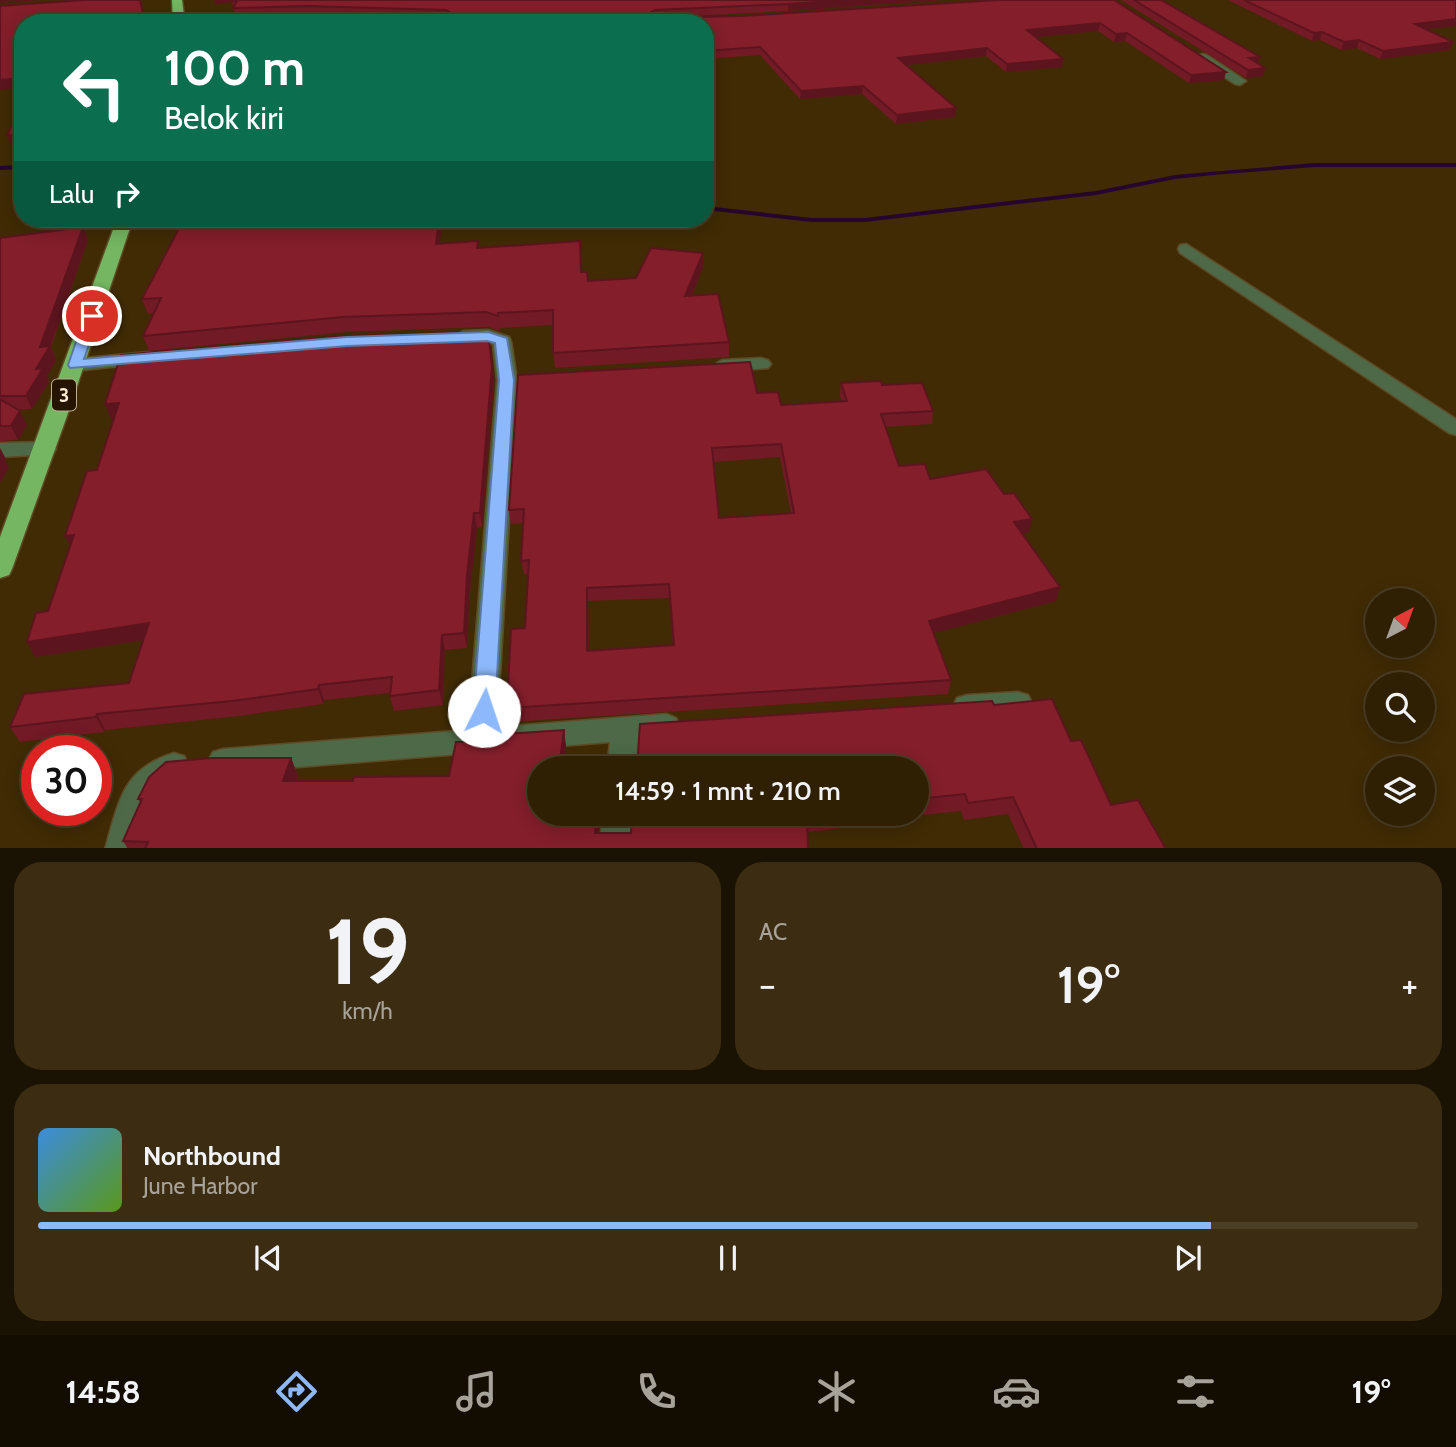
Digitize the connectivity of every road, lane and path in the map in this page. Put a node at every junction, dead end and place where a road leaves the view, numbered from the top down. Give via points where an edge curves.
1 (1192, 51) edge
2 (1240, 81) dead end
3 (122, 228) edge
4 (1186, 249) dead end
5 (437, 338) edge
6 (171, 356) edge
7 (761, 364) dead end
8 (75, 365) junction
9 (708, 367) edge
10 (1456, 428) edge
11 (45, 449) junction
12 (0, 450) edge
13 (0, 569) edge
14 (1018, 702) edge
15 (937, 708) edge
16 (693, 724) edge
17 (626, 728) junction
18 (482, 738) junction
19 (623, 756) edge
20 (617, 826) edge
21 (120, 848) edge
22 (615, 848) edge

1 - 2 street
3 - 8 highway, 3
4 - 10 street
5 - 18 street via 498,338 504,344 513,379
6 - 8 street
7 - 9 street
8 - 11 highway, 3
11 - 12 street
11 - 13 highway, 3
14 - 15 street
16 - 17 street
17 - 18 street
17 - 19 street
18 - 21 street via 170,765 156,771 140,788
20 - 22 street

